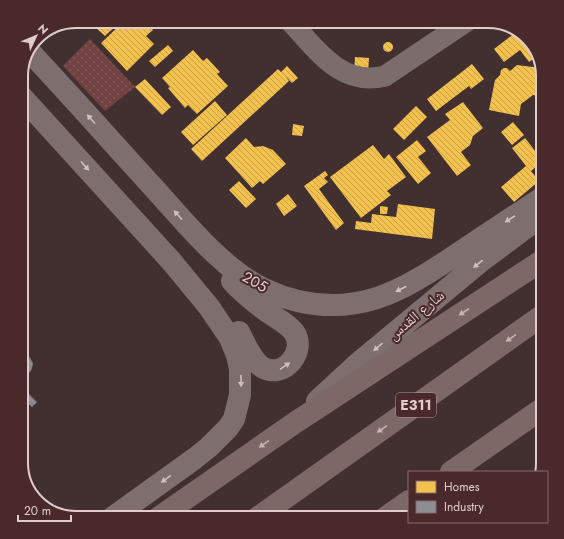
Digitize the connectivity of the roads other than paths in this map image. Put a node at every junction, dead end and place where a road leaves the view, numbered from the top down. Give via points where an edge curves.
1 (297, 28) edge
2 (457, 28) edge
3 (34, 56) edge
4 (28, 104) edge
5 (536, 202) edge
6 (536, 221) edge
7 (199, 238) junction
8 (172, 262) junction
9 (536, 265) edge
10 (536, 320) edge
11 (536, 413) edge
12 (296, 422) junction
13 (452, 471) edge
14 (408, 502) edge
15 (122, 511) edge
16 (168, 511) edge
17 (267, 511) edge
18 (395, 511) edge

1 - 2 street via 333,66 355,76 375,78 385,76
7 -> 3 street, 205
4 -> 8 street
5 -> 7 street, 205 via 414,282 376,298 338,306 299,302 263,289 235,270
6 -> 12 street, شارع القدس via 480,262 356,365
8 -> 7 street via 225,312 255,361 271,370 280,370 294,360 298,352 298,342 294,333 235,284
8 -> 15 street via 213,312 230,338 240,369 240,395 234,419 209,447
9 -> 12 highway
10 -> 17 highway, E311
11 - 13 highway
12 -> 16 highway
14 - 18 highway

